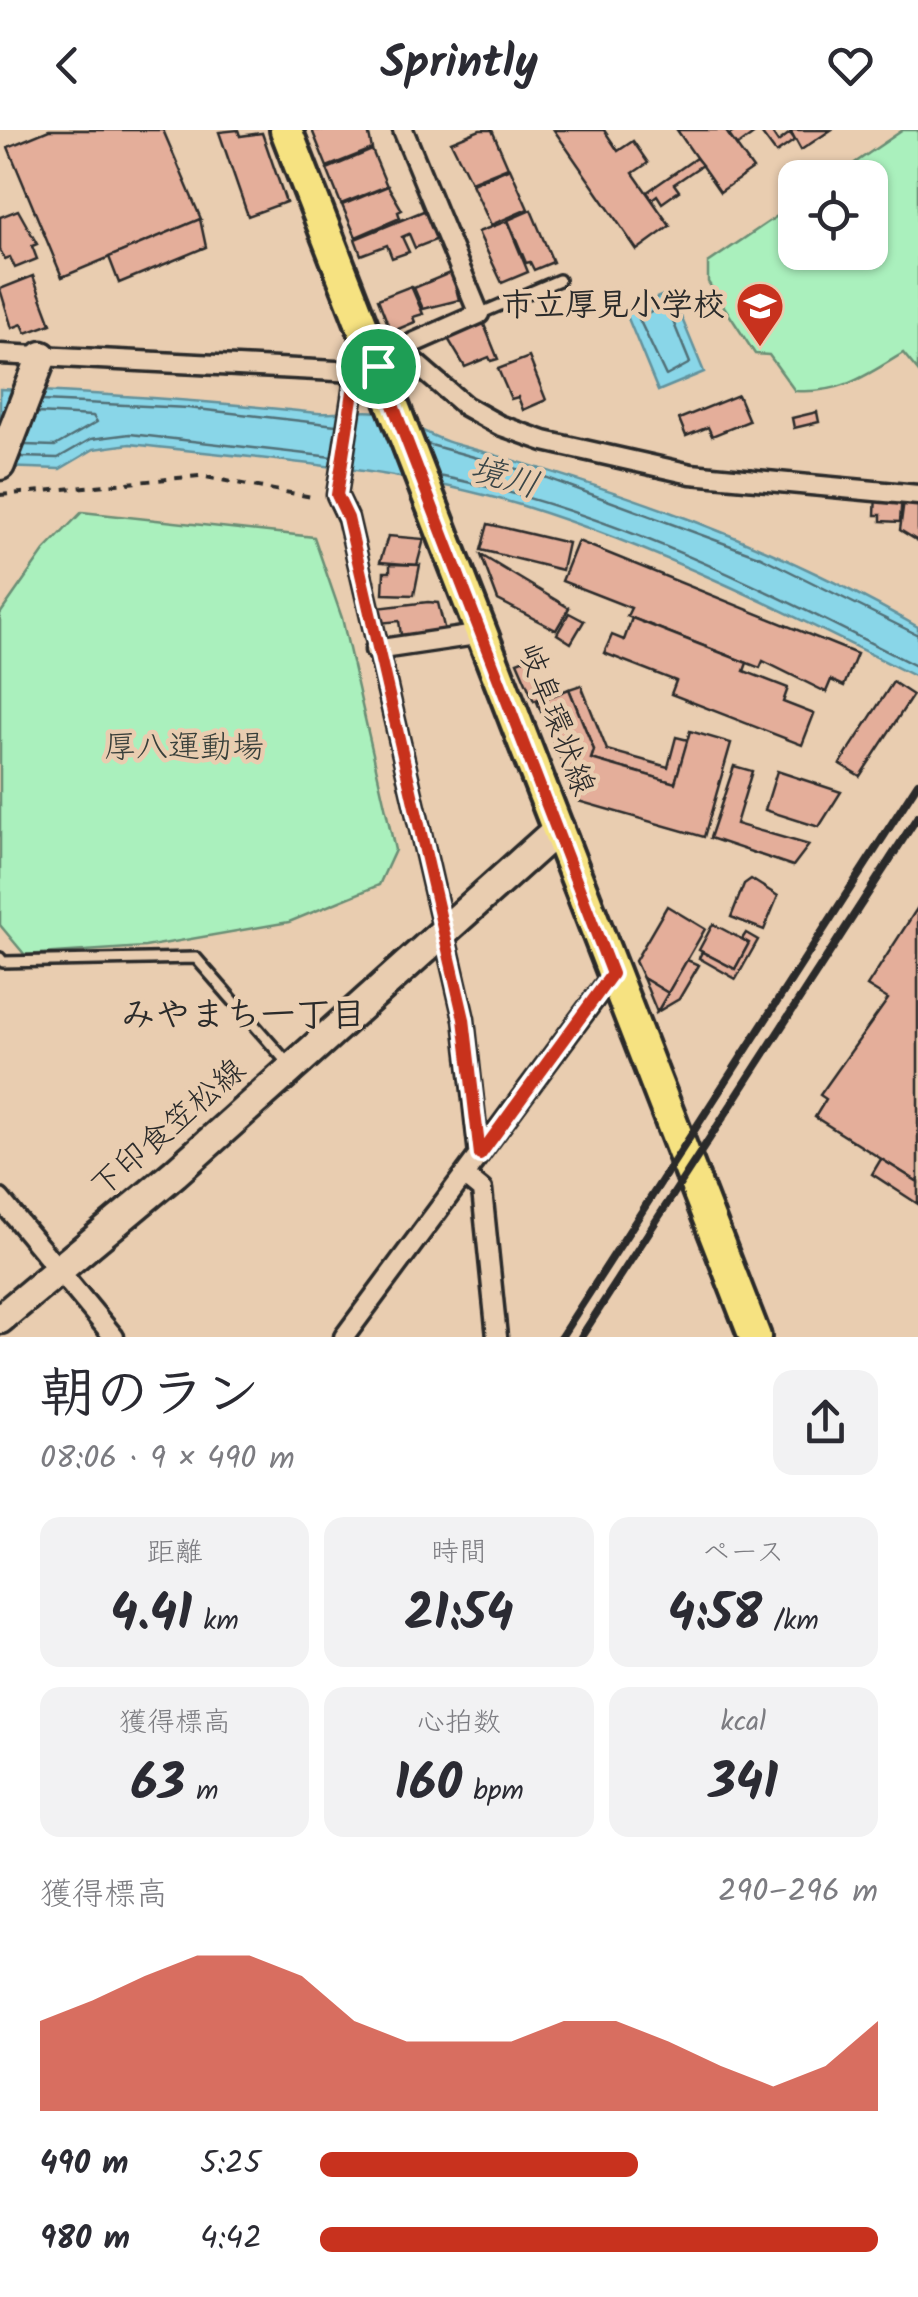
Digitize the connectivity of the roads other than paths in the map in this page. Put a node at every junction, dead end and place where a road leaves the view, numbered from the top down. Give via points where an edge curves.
1 (286, 130) edge
2 (403, 130) edge
3 (559, 280) dead end
4 (479, 314) junction
5 (0, 354) edge
6 (39, 366) junction
7 (375, 372) junction
8 (0, 465) edge
9 (918, 495) edge
10 (483, 634) junction
11 (376, 650) junction
12 (560, 828) junction
13 (442, 932) junction
14 (0, 958) edge
15 (612, 974) junction
16 (292, 1068) junction
17 (480, 1155) junction
18 (464, 1176) junction
19 (0, 1199) edge
20 (58, 1270) junction
21 (0, 1319) edge
22 (114, 1337) edge
23 (344, 1337) edge
24 (497, 1337) edge
25 (756, 1337) edge

1 - 7 main road, 岐阜環状線
2 - 4 street
3 - 4 lane
4 - 7 street via 413,342
5 - 6 street
6 - 7 street
6 - 8 main road
7 - 9 street via 544,441 691,474
7 - 10 main road, 岐阜環状線
7 - 11 street via 337,499 348,518
10 - 11 street
10 - 12 main road, 岐阜環状線
11 - 13 street
12 - 13 main road, 下印食笠松線
12 - 15 main road, 岐阜環状線
13 - 16 main road, 下印食笠松線
13 - 17 street via 464,1019
14 - 16 lane via 196,958
15 - 17 street
15 - 25 main road, 岐阜環状線
16 - 20 main road, 下印食笠松線
17 - 18 street
18 - 23 street
18 - 24 street via 482,1190
19 - 20 street
20 - 21 main road, 下印食笠松線
20 - 22 street

